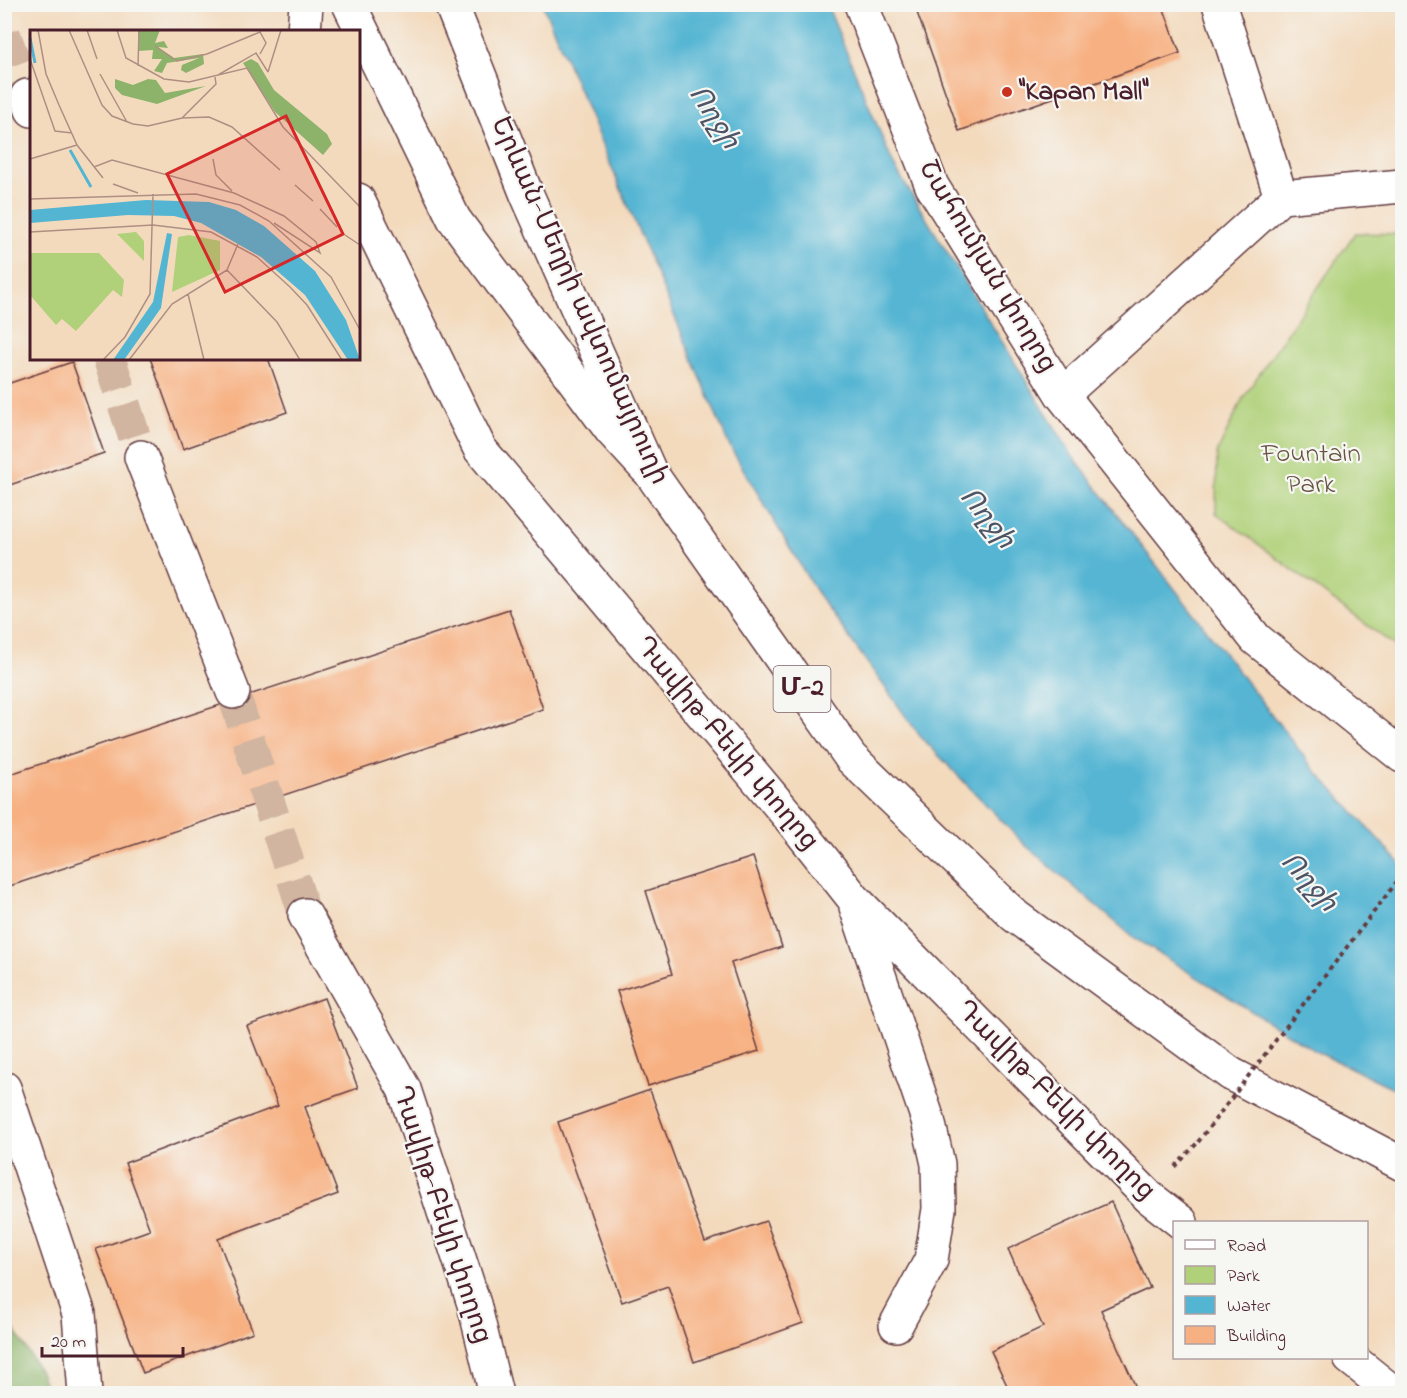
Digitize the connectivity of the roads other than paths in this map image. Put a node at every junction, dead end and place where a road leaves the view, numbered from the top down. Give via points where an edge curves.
1 (306, 4) edge
2 (349, 4) edge
3 (451, 4) edge
4 (861, 4) edge
5 (1219, 4) edge
6 (304, 30) edge
7 (1402, 186) edge
8 (1281, 197) junction
9 (360, 204) edge
10 (1062, 395) junction
11 (141, 457) tunnel mouth
12 (650, 472) junction
13 (233, 692) tunnel mouth
14 (1402, 756) edge
15 (854, 899) junction
16 (305, 915) tunnel mouth
17 (4, 1088) edge
18 (1402, 1164) edge
19 (1180, 1221) edge
20 (896, 1325) dead end
21 (1351, 1359) edge
22 (85, 1394) edge
23 (496, 1394) edge
24 (1395, 1394) edge

1 - 6 main road
2 - 12 main road via 454,219 611,430
3 - 12 main road, Երևան-Մեղրի ավտոմայրուղի / Մ-2 via 527,195
4 - 10 main road, Շահումյան փողոց via 932,186
5 - 8 main road
7 - 8 main road
8 - 10 main road
9 - 15 main road, Դավիթ-Բեկի փողոց via 480,449
10 - 14 main road, Շահումյան փողոց via 1256,639
11 - 13 main road
12 - 18 main road, Երևան-Մեղրի ավտոմայրուղի / Մ-2 via 850,758 1016,916 1231,1074
15 - 19 main road, Դավիթ-Բեկի փողոց via 1149,1197
15 - 20 main road via 928,1120 938,1164 939,1209 931,1260
16 - 23 main road, Դավիթ-Բեկի փողոց via 404,1089 474,1304
17 - 22 main road via 79,1314
21 - 24 main road

